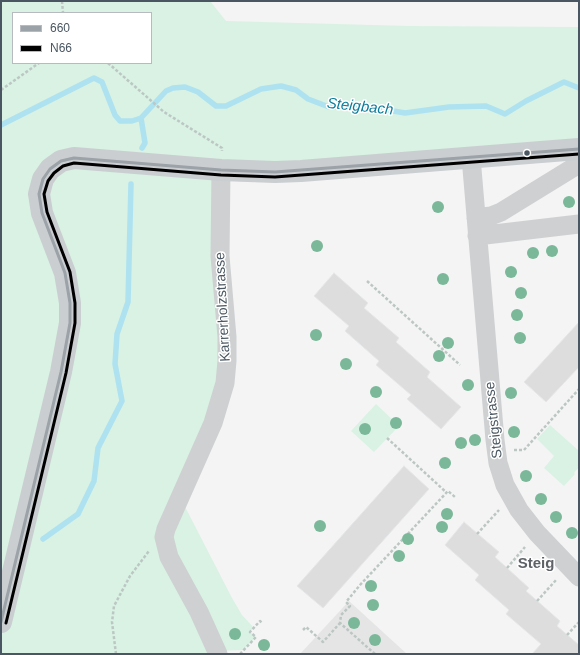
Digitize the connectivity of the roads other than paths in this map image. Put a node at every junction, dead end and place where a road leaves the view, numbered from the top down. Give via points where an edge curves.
1 (579, 149) edge
2 (470, 157) junction
3 (579, 164) edge
4 (221, 170) junction
5 (579, 224) edge
6 (477, 227) junction
7 (579, 577) edge
8 (1, 622) edge
9 (218, 654) edge

1 - 2 main road
2 - 4 main road via 301,171
2 - 6 street, Steigstrasse
3 - 6 street via 491,216
4 - 8 main road via 74,158 50,168 43,179 39,194 41,206 65,273 70,323 61,372
4 - 9 street, Karrerholzstrasse via 220,256 227,337 225,383 213,423 166,529 164,542 169,557 203,619
5 - 6 street
6 - 7 street, Steigstrasse via 498,463 505,485 518,510

